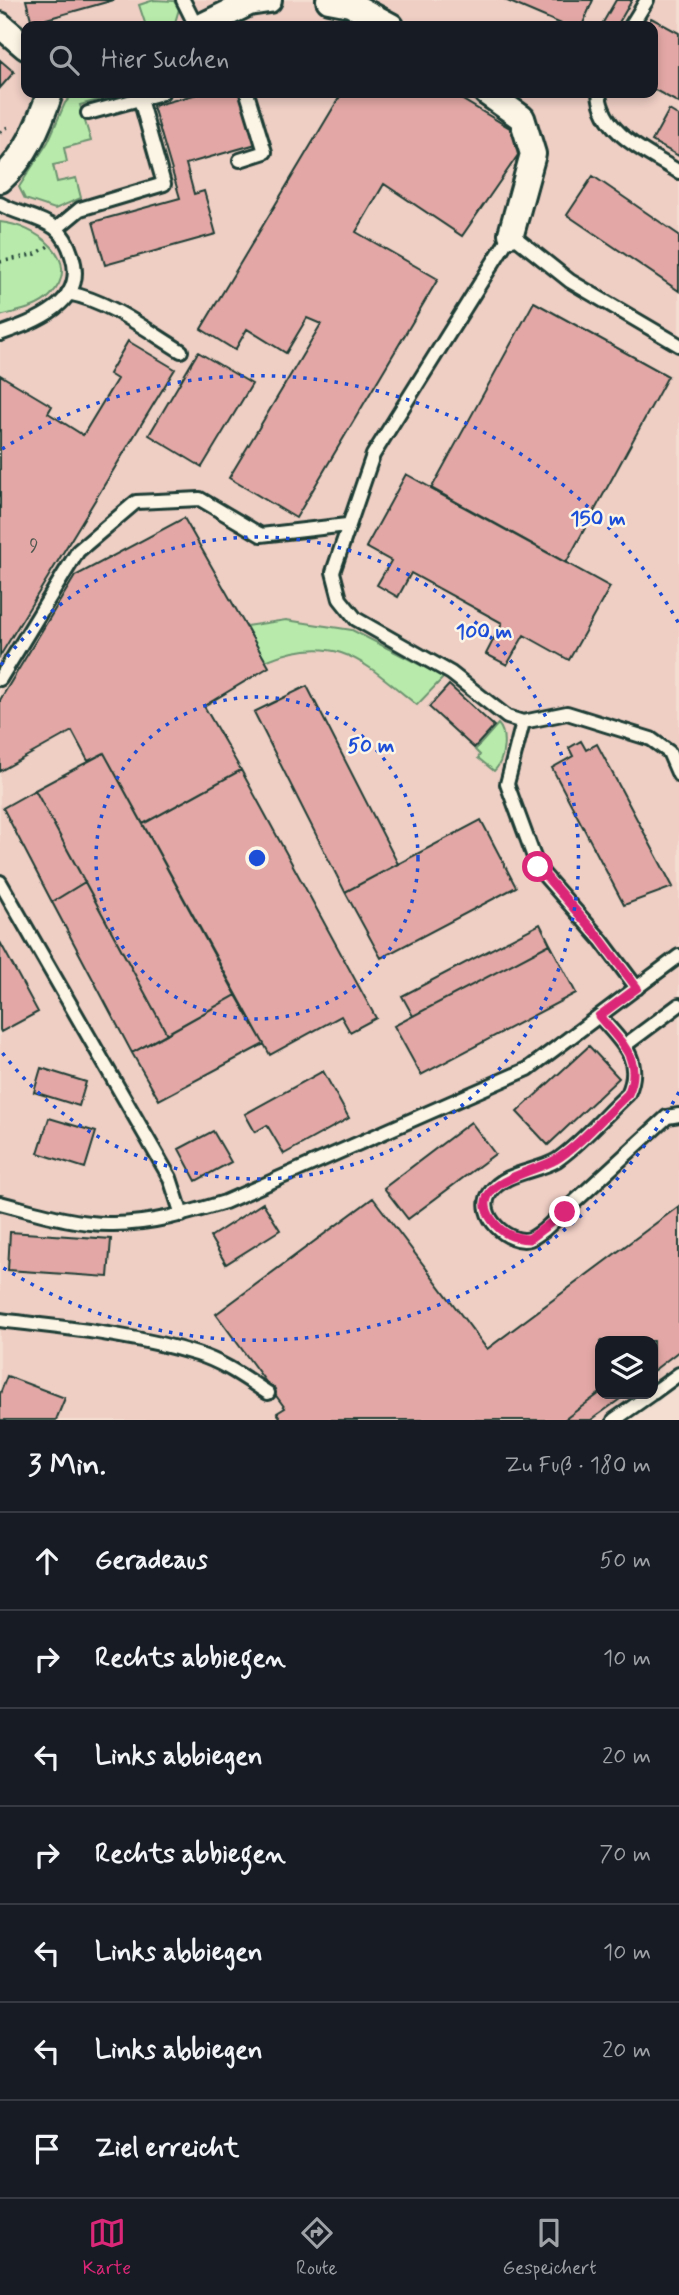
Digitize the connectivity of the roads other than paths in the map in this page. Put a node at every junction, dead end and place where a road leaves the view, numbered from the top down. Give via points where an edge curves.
1 (183, 0) edge
2 (269, 0) edge
3 (329, 0) edge
4 (647, 0) edge
5 (194, 21) edge
6 (212, 21) edge
7 (382, 21) edge
8 (634, 21) edge
9 (0, 25) edge
10 (21, 43) edge
11 (48, 98) edge
12 (144, 98) edge
13 (249, 98) edge
14 (494, 98) edge
15 (599, 98) edge
16 (140, 99) junction
17 (88, 113) dead end
18 (240, 160) dead end
19 (679, 172) edge
20 (0, 180) edge
21 (0, 204) edge
22 (60, 233) junction
23 (511, 234) junction
24 (68, 293) junction
25 (0, 334) edge
26 (679, 345) edge
27 (181, 351) dead end
28 (347, 525) junction
29 (0, 679) edge
30 (523, 722) junction
31 (679, 775) edge
32 (0, 882) edge
33 (679, 956) edge
34 (637, 988) junction
35 (679, 1005) edge
36 (599, 1016) junction
37 (624, 1046) junction
38 (679, 1115) edge
39 (0, 1203) edge
40 (182, 1215) junction
41 (0, 1320) edge
42 (679, 1374) edge
43 (658, 1389) edge
44 (268, 1393) dead end
45 (644, 1399) edge
46 (614, 1420) edge

1 - 5 lane
2 - 6 street via 249,3
3 - 7 street via 350,4
4 - 8 lane
9 - 10 street
11 - 20 street via 27,147
12 - 16 lane
13 - 18 lane via 265,152
14 - 23 street via 522,118 533,155
15 - 19 lane via 600,107 616,130
16 - 17 lane
16 - 22 lane via 164,184 80,209
21 - 22 lane
22 - 24 lane via 76,272
23 - 26 lane via 570,281
23 - 28 lane via 373,455
24 - 25 lane via 51,313
24 - 27 lane via 98,302
28 - 29 lane via 261,535 201,499 136,502 78,551
28 - 30 lane via 332,572 340,599 356,619 450,673 507,718
30 - 31 lane via 567,713 651,739 669,752
30 - 34 lane via 507,784 538,867
32 - 40 lane via 170,1178
33 - 34 lane
34 - 36 lane
35 - 37 lane
36 - 37 lane
36 - 40 lane via 528,1069 225,1202
37 - 38 lane via 635,1066 628,1094 556,1160 512,1177 490,1192 486,1204 490,1218 501,1231 529,1239 667,1117
39 - 40 lane via 53,1217 113,1224
41 - 44 lane via 111,1335 197,1354
42 - 43 lane
45 - 46 lane

